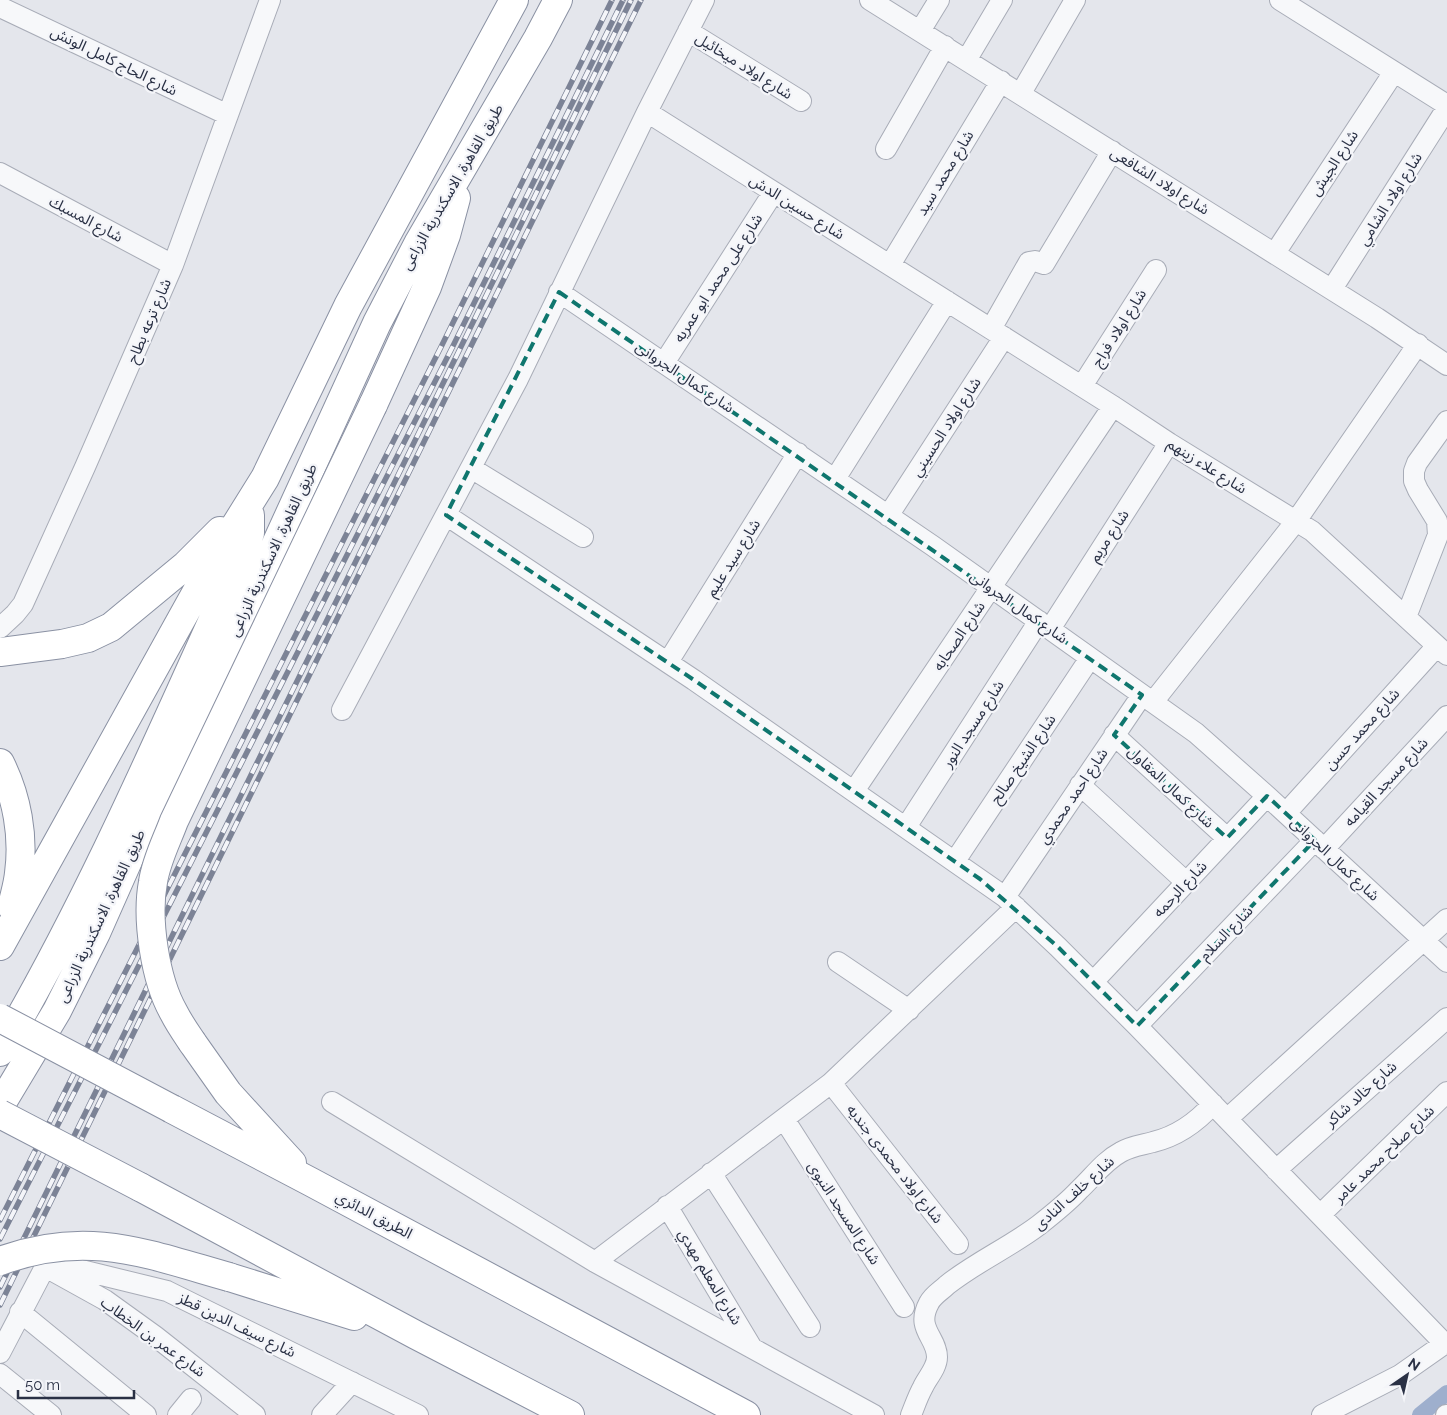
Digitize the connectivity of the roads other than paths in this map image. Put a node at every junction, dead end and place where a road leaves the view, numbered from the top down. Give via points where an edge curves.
1 (270, 0) edge
2 (514, 0) edge
3 (558, 0) edge
4 (704, 0) edge
5 (870, 0) edge
6 (939, 0) edge
7 (1002, 0) edge
8 (1075, 0) edge
9 (1280, 0) edge
10 (0, 7) edge
11 (688, 31) junction
12 (920, 31) junction
13 (945, 46) junction
14 (967, 59) junction
15 (1394, 72) junction
16 (1001, 81) junction
17 (1021, 93) junction
18 (801, 101) dead end
19 (1447, 107) edge
20 (647, 112) junction
21 (228, 116) junction
22 (886, 148) dead end
23 (1112, 151) junction
24 (469, 156) junction
25 (0, 173) edge
26 (773, 193) junction
27 (1275, 253) junction
28 (173, 265) junction
29 (890, 265) junction
30 (1156, 270) dead end
31 (1332, 289) junction
32 (559, 292) junction
33 (947, 301) junction
34 (998, 333) junction
35 (1418, 344) junction
36 (664, 363) junction
37 (1447, 365) edge
38 (1082, 386) junction
39 (1113, 406) junction
40 (1447, 421) edge
41 (1169, 443) junction
42 (798, 453) junction
43 (471, 468) junction
44 (265, 478) junction
45 (835, 479) junction
46 (250, 502) junction
47 (446, 514) junction
48 (888, 516) junction
49 (1296, 521) junction
50 (583, 537) dead end
51 (991, 588) junction
52 (1406, 617) junction
53 (1044, 625) junction
54 (0, 628) edge
55 (1442, 650) edge
56 (0, 652) edge
57 (1090, 658) junction
58 (668, 662) junction
59 (1147, 698) junction
60 (342, 710) dead end
61 (1447, 716) edge
62 (1114, 735) junction
63 (0, 763) edge
64 (1080, 786) junction
65 (854, 791) junction
66 (1267, 796) junction
67 (1286, 813) junction
68 (906, 827) junction
69 (1227, 838) junction
70 (1319, 844) junction
71 (955, 861) junction
72 (1186, 882) junction
73 (1011, 902) junction
74 (1447, 919) edge
75 (2, 941) edge
76 (1423, 941) junction
77 (838, 962) dead end
78 (1447, 962) edge
79 (1093, 982) junction
80 (908, 1010) junction
81 (0, 1018) edge
82 (1447, 1018) edge
83 (1137, 1026) junction
84 (0, 1052) edge
85 (831, 1083) junction
86 (1445, 1097) edge
87 (332, 1102) dead end
88 (1212, 1104) junction
89 (0, 1106) edge
90 (0, 1114) edge
91 (784, 1118) junction
92 (1227, 1119) junction
93 (1276, 1170) junction
94 (711, 1173) junction
95 (311, 1182) junction
96 (667, 1206) junction
97 (1320, 1215) junction
98 (958, 1244) dead end
99 (0, 1262) edge
100 (595, 1262) junction
101 (45, 1267) junction
102 (904, 1307) dead end
103 (20, 1312) junction
104 (810, 1327) dead end
105 (416, 1335) junction
106 (1446, 1343) edge
107 (752, 1348) junction
108 (0, 1353) edge
109 (0, 1374) edge
110 (352, 1382) junction
111 (191, 1399) dead end
112 (51, 1415) edge
113 (145, 1415) edge
114 (178, 1415) edge
115 (255, 1415) edge
116 (322, 1415) edge
117 (418, 1415) edge
118 (570, 1415) edge
119 (746, 1415) edge
120 (874, 1415) edge
121 (911, 1415) edge
122 (1322, 1415) edge

1 - 21 street, شارع ترعه بطاح
2 - 44 highway, طريق القاهرة, الاسكندرية الزراعى via 348,306
3 - 24 highway, طريق القاهرة, الاسكندرية الزراعى
4 - 11 street
5 - 12 street, شارع اولاد الشافعى
6 - 12 street
7 - 14 street
8 - 17 street
9 - 15 street
10 - 21 street, شارع الحاج كامل الونش
11 - 18 street, شارع اولاد ميخائيل
11 - 20 street
12 - 13 street, شارع اولاد الشافعى
13 - 14 street, شارع اولاد الشافعى
13 - 22 street
14 - 16 street, شارع اولاد الشافعى
15 - 19 street
15 - 27 street, شارع الجيش
16 - 17 street, شارع اولاد الشافعى
16 - 29 street, شارع محمد سيد
17 - 23 street, شارع اولاد الشافعى
19 - 31 street, شارع اولاد الشامي
20 - 26 street, شارع حسين الدش
20 - 32 street
21 - 28 street, شارع ترعه بطاح
23 - 27 street, شارع اولاد الشافعى
23 - 34 street, شارع اولاد الحسيني via 1045,263 1029,262
24 - 89 highway, طريق القاهرة, الاسكندرية الزراعى via 377,323 96,933 57,1011
24 - 95 highway, bridge via 437,261 373,405 174,820 153,882 150,907 152,940 159,976 173,1012 233,1099
25 - 28 street, شارع المسبك
26 - 29 street, شارع حسين الدش
26 - 36 street, شارع على محمد ابو عمريه
27 - 31 street, شارع اولاد الشافعى
28 - 54 street, شارع ترعه بطاح via 22,604
29 - 33 street, شارع حسين الدش
30 - 38 street, شارع اولاد فراج
31 - 35 street, شارع اولاد الشافعى
32 - 36 street, شارع كمال الجروانى
32 - 43 street
33 - 34 street, شارع علاء زينهم
33 - 45 street
34 - 38 street, شارع علاء زينهم
34 - 48 street, شارع اولاد الحسيني
35 - 37 street, شارع اولاد الشافعى
35 - 49 street, شارع احمد محمدي
36 - 42 street, شارع كمال الجروانى
38 - 39 street, شارع علاء زينهم
39 - 41 street, شارع علاء زينهم
39 - 51 street, شارع الصحابه
40 - 52 street via 1417,462 1414,472 1418,490 1437,521 1438,535
41 - 49 street, شارع علاء زينهم
41 - 53 street, شارع مريم
42 - 45 street, شارع كمال الجروانى
42 - 58 street, شارع سيد عليم
43 - 47 street
43 - 50 street
44 - 46 highway, طريق القاهرة, الاسكندرية الزراعى
44 - 56 highway via 186,566 111,627 88,638 62,644
45 - 48 street, شارع كمال الجروانى
46 - 75 highway, طريق القاهرة, الاسكندرية الزراعى via 217,555
46 - 84 highway via 250,533 239,562 130,802 34,995
47 - 58 street
47 - 60 street
48 - 51 street, شارع كمال الجروانى
49 - 52 street, شارع علاء زينهم
49 - 59 street, شارع احمد محمدي
51 - 53 street, شارع كمال الجروانى
51 - 65 street, شارع الصحابه
52 - 55 street, شارع علاء زينهم
53 - 57 street, شارع كمال الجروانى
53 - 68 street, شارع مسجد النور
55 - 67 street, شارع محمد حسن
57 - 59 street, شارع كمال الجروانى
57 - 71 street, شارع الشيخ صالح
58 - 65 street
59 - 62 street, شارع احمد محمدي
59 - 66 street, شارع كمال الجروانى via 1196,733
61 - 70 street, شارع مسجد القيامه
62 - 64 street, شارع احمد محمدي
62 - 69 street, شارع كمال المقاول
63 - 75 highway via 17,812 21,853
64 - 72 street
64 - 73 street, شارع احمد محمدي
65 - 68 street
66 - 67 street, شارع كمال الجروانى
66 - 69 street, شارع الرحمه
67 - 70 street, شارع كمال الجروانى
68 - 71 street
69 - 72 street, شارع الرحمه
70 - 76 street, شارع كمال الجروانى
70 - 83 street, شارع السلام
71 - 73 street
72 - 79 street, شارع الرحمه
73 - 79 street
73 - 80 street, شارع احمد محمدي
74 - 76 street
76 - 78 street, شارع كمال الجروانى
76 - 92 street
77 - 80 street
79 - 83 street
80 - 85 street, شارع احمد محمدي
81 - 95 highway, الطريق الدائري, bridge
82 - 93 street, شارع خالد شاكر
83 - 88 street
85 - 91 street, شارع احمد محمدي
85 - 98 street, شارع اولاد محمدى جنديه
86 - 97 street, شارع صلاح محمد عامر
87 - 100 street
88 - 92 street
88 - 121 street, شارع خلف النادى via 1186,1129 1170,1137 1131,1147 1103,1164 1066,1203 1038,1226 932,1297 924,1322 937,1359
90 - 105 highway, bridge
91 - 94 street, شارع احمد محمدي
91 - 102 street, شارع المسجد النبوى
92 - 93 street
93 - 97 street
94 - 96 street, شارع احمد محمدي
94 - 104 street
95 - 119 highway, الطريق الدائري
96 - 100 street, شارع احمد محمدي
96 - 107 street, شارع المعلم مهدي
97 - 106 street
99 - 105 highway, bridge via 42,1249 75,1245 135,1250
100 - 107 street
101 - 103 street
101 - 110 street, شارع سيف الدين قطز via 73,1268 167,1291
101 - 115 street, شارع عمر بن الخطاب via 105,1300
103 - 108 street
103 - 113 street
105 - 118 highway
106 - 122 street via 1400,1376
107 - 120 street
109 - 112 street
110 - 116 street
110 - 117 street, شارع سيف الدين قطز
111 - 114 street

